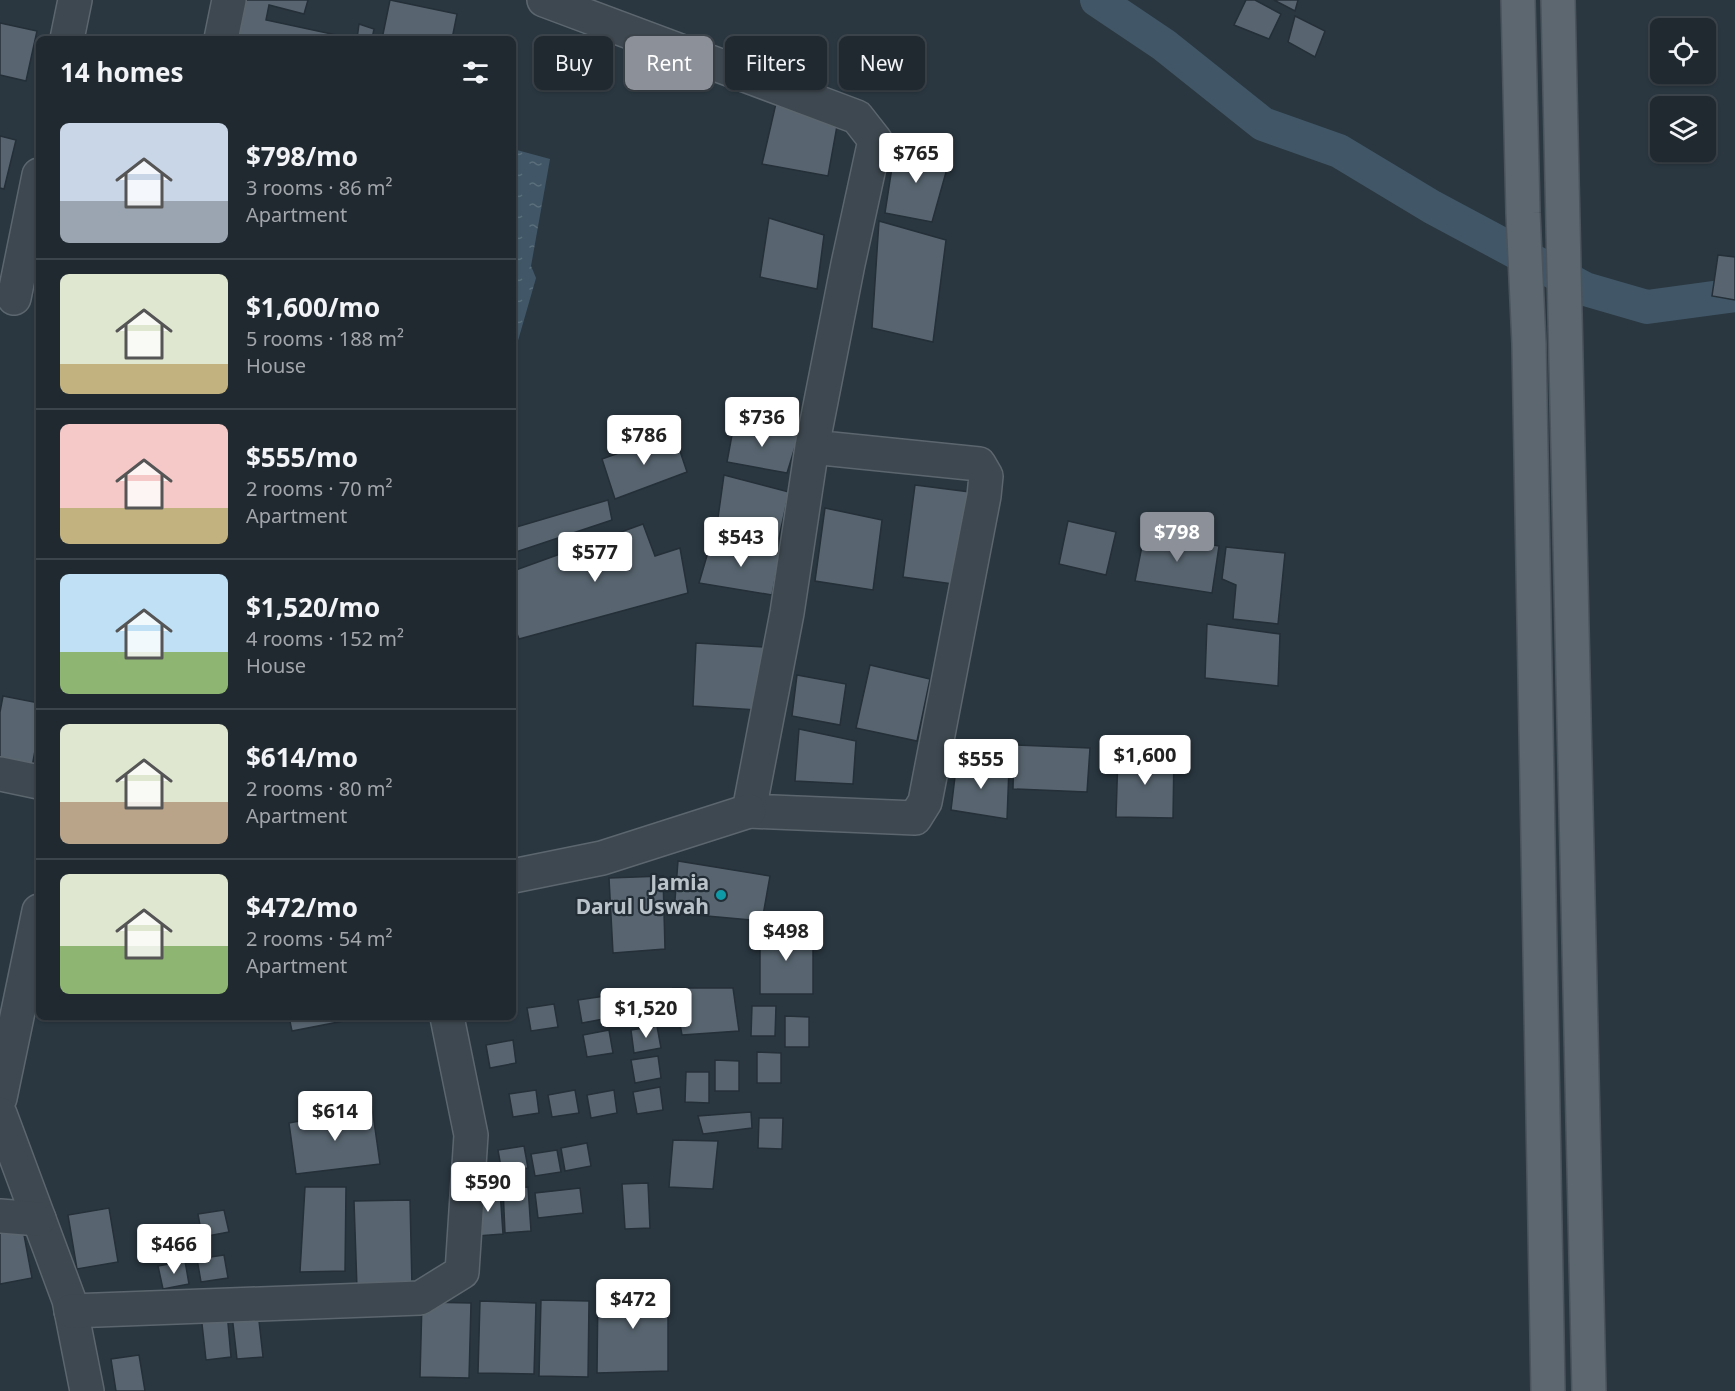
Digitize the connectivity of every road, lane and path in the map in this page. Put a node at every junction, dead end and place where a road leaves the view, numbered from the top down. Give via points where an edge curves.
1 (75, 0) edge
2 (229, 0) edge
3 (544, 0) edge
4 (1518, 0) edge
5 (1558, 0) edge
6 (68, 36) edge
7 (222, 36) edge
8 (36, 190) edge
9 (14, 298) dead end
10 (812, 447) junction
11 (0, 774) edge
12 (36, 781) edge
13 (749, 811) junction
14 (516, 875) edge
15 (36, 938) edge
16 (32, 974) edge
17 (448, 1020) edge
18 (0, 1098) edge
19 (0, 1114) edge
20 (0, 1216) edge
21 (39, 1219) junction
22 (71, 1311) junction
23 (87, 1391) edge
24 (1548, 1391) edge
25 (1589, 1391) edge

1 - 6 street
2 - 7 street
3 - 10 street via 857,117 875,140
4 - 24 main road via 1528,311
5 - 25 main road
8 - 9 street
10 - 13 street via 787,613
10 - 13 street via 979,465 986,476 984,496 925,802 915,818
11 - 12 street
13 - 14 street via 602,858
15 - 16 street
16 - 18 street
17 - 22 street via 471,1135 462,1272 420,1298
19 - 21 street
20 - 21 street
21 - 22 street
22 - 23 street

